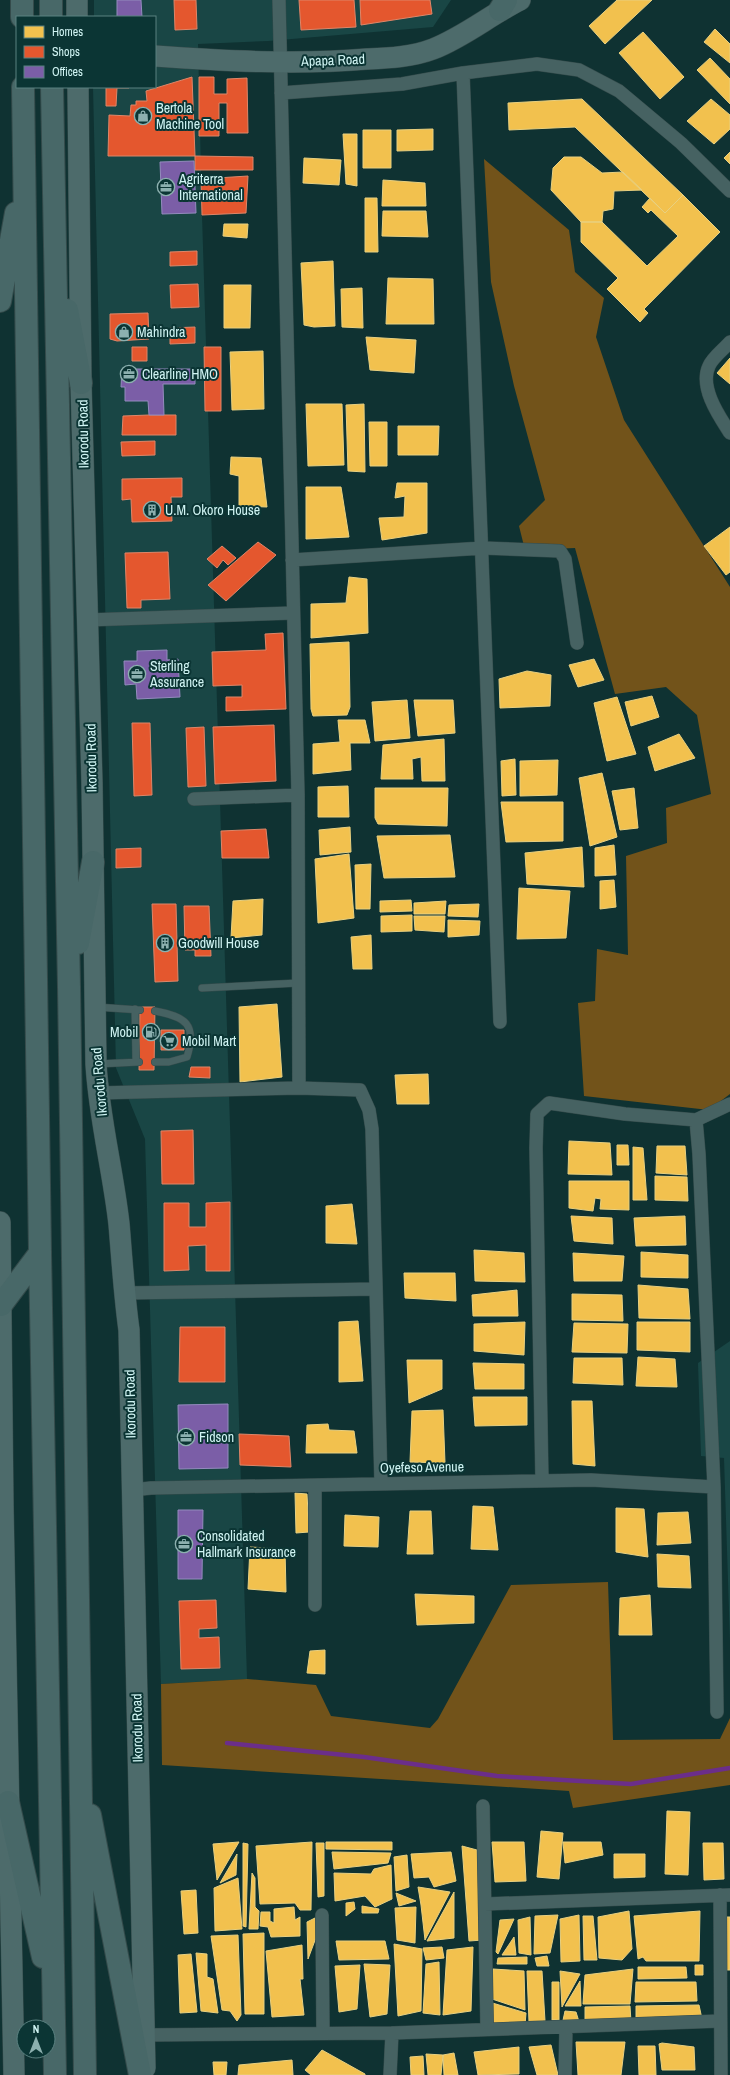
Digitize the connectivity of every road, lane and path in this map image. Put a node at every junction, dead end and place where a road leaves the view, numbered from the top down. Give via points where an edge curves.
1 (22, 0) edge
2 (51, 0) edge
3 (77, 0) edge
4 (279, 0) edge
5 (520, 0) edge
6 (503, 5) edge
7 (22, 16) edge
8 (51, 16) edge
9 (77, 16) edge
10 (156, 56) edge
11 (282, 62) junction
12 (463, 73) junction
13 (23, 88) edge
14 (52, 88) edge
15 (78, 88) edge
16 (281, 93) junction
17 (25, 166) junction
18 (730, 191) edge
19 (54, 239) junction
20 (0, 301) edge
21 (730, 342) edge
22 (82, 383) junction
23 (730, 433) edge
24 (483, 548) junction
25 (292, 560) junction
26 (293, 613) junction
27 (87, 620) junction
28 (577, 643) dead end
29 (298, 795) junction
30 (194, 799) dead end
31 (93, 862) junction
32 (298, 983) junction
33 (69, 987) junction
34 (202, 988) dead end
35 (95, 1007) junction
36 (155, 1010) dead end
37 (500, 1022) dead end
38 (154, 1062) dead end
39 (96, 1064) junction
40 (299, 1088) junction
41 (98, 1093) junction
42 (730, 1104) edge
43 (696, 1120) junction
44 (0, 1222) edge
45 (40, 1253) junction
46 (376, 1289) junction
47 (124, 1293) junction
48 (1, 1305) edge
49 (542, 1481) junction
50 (380, 1484) junction
51 (315, 1486) junction
52 (714, 1487) junction
53 (132, 1490) junction
54 (1, 1506) edge
55 (316, 1605) dead end
56 (3, 1680) edge
57 (717, 1712) dead end
58 (79, 1757) junction
59 (8, 1802) junction
60 (483, 1806) dead end
61 (725, 1895) edge
62 (485, 1904) junction
63 (322, 1915) dead end
64 (53, 2002) junction
65 (720, 2021) junction
66 (566, 2027) junction
67 (487, 2030) junction
68 (323, 2033) junction
69 (392, 2033) junction
70 (144, 2035) junction
71 (725, 2058) edge
72 (14, 2075) edge
73 (55, 2075) edge
74 (85, 2075) edge
75 (140, 2075) edge
76 (145, 2075) edge
77 (390, 2075) edge
78 (566, 2075) edge
79 (721, 2075) edge

1 - 7 highway
2 - 8 highway
3 - 9 main road
4 - 11 street
5 - 6 main road, Apapa Road
6 - 11 main road, Apapa Road via 458,38 431,50 404,56 328,63
10 - 11 main road, Apapa Road
11 - 16 street
12 - 16 street via 402,84
12 - 18 street via 537,64 578,70 620,91 681,143
12 - 24 street
13 - 17 highway
14 - 19 highway, Ikorodu Road
15 - 22 main road, Ikorodu Road
16 - 25 street
17 - 20 highway
17 - 45 highway
19 - 22 highway
19 - 33 highway, Ikorodu Road
21 - 23 street via 709,366 707,387 711,401
22 - 27 main road, Ikorodu Road
24 - 25 street
24 - 28 street via 560,551 564,559
24 - 37 street
25 - 26 street
26 - 27 street
26 - 29 street
27 - 31 main road, Ikorodu Road
29 - 30 street
29 - 32 street
31 - 33 highway
31 - 35 main road, Ikorodu Road
32 - 34 lane
32 - 40 street
33 - 58 highway, Ikorodu Road
35 - 39 main road, Ikorodu Road
35 - 39 lane via 137,1010 138,1062
36 - 38 lane via 184,1020 189,1028 191,1044 187,1057 168,1062
39 - 41 main road, Ikorodu Road
40 - 41 street
40 - 46 street via 360,1090 369,1110 372,1130
41 - 47 main road, Ikorodu Road via 118,1223
42 - 43 street
43 - 49 street via 625,1114 550,1103 537,1114
43 - 52 street
44 - 48 main road
45 - 48 highway
45 - 64 highway
46 - 47 street
46 - 50 street
47 - 53 main road, Ikorodu Road via 129,1330
48 - 54 main road
49 - 50 street, Oyefeso Avenue
49 - 52 street, Oyefeso Avenue via 592,1480
50 - 51 street, Oyefeso Avenue
51 - 53 street, Oyefeso Avenue
51 - 55 street
52 - 57 street
53 - 70 main road, Ikorodu Road
54 - 56 main road
56 - 59 main road
58 - 74 highway, Ikorodu Road
58 - 75 highway
59 - 64 highway
59 - 72 main road
60 - 62 street
61 - 62 street
61 - 65 street
62 - 67 street
63 - 68 street
64 - 73 highway
65 - 66 street
65 - 71 street
66 - 67 street
66 - 78 street
67 - 69 street
68 - 69 street
68 - 70 street
69 - 77 street
70 - 76 main road, Ikorodu Road
71 - 79 street

